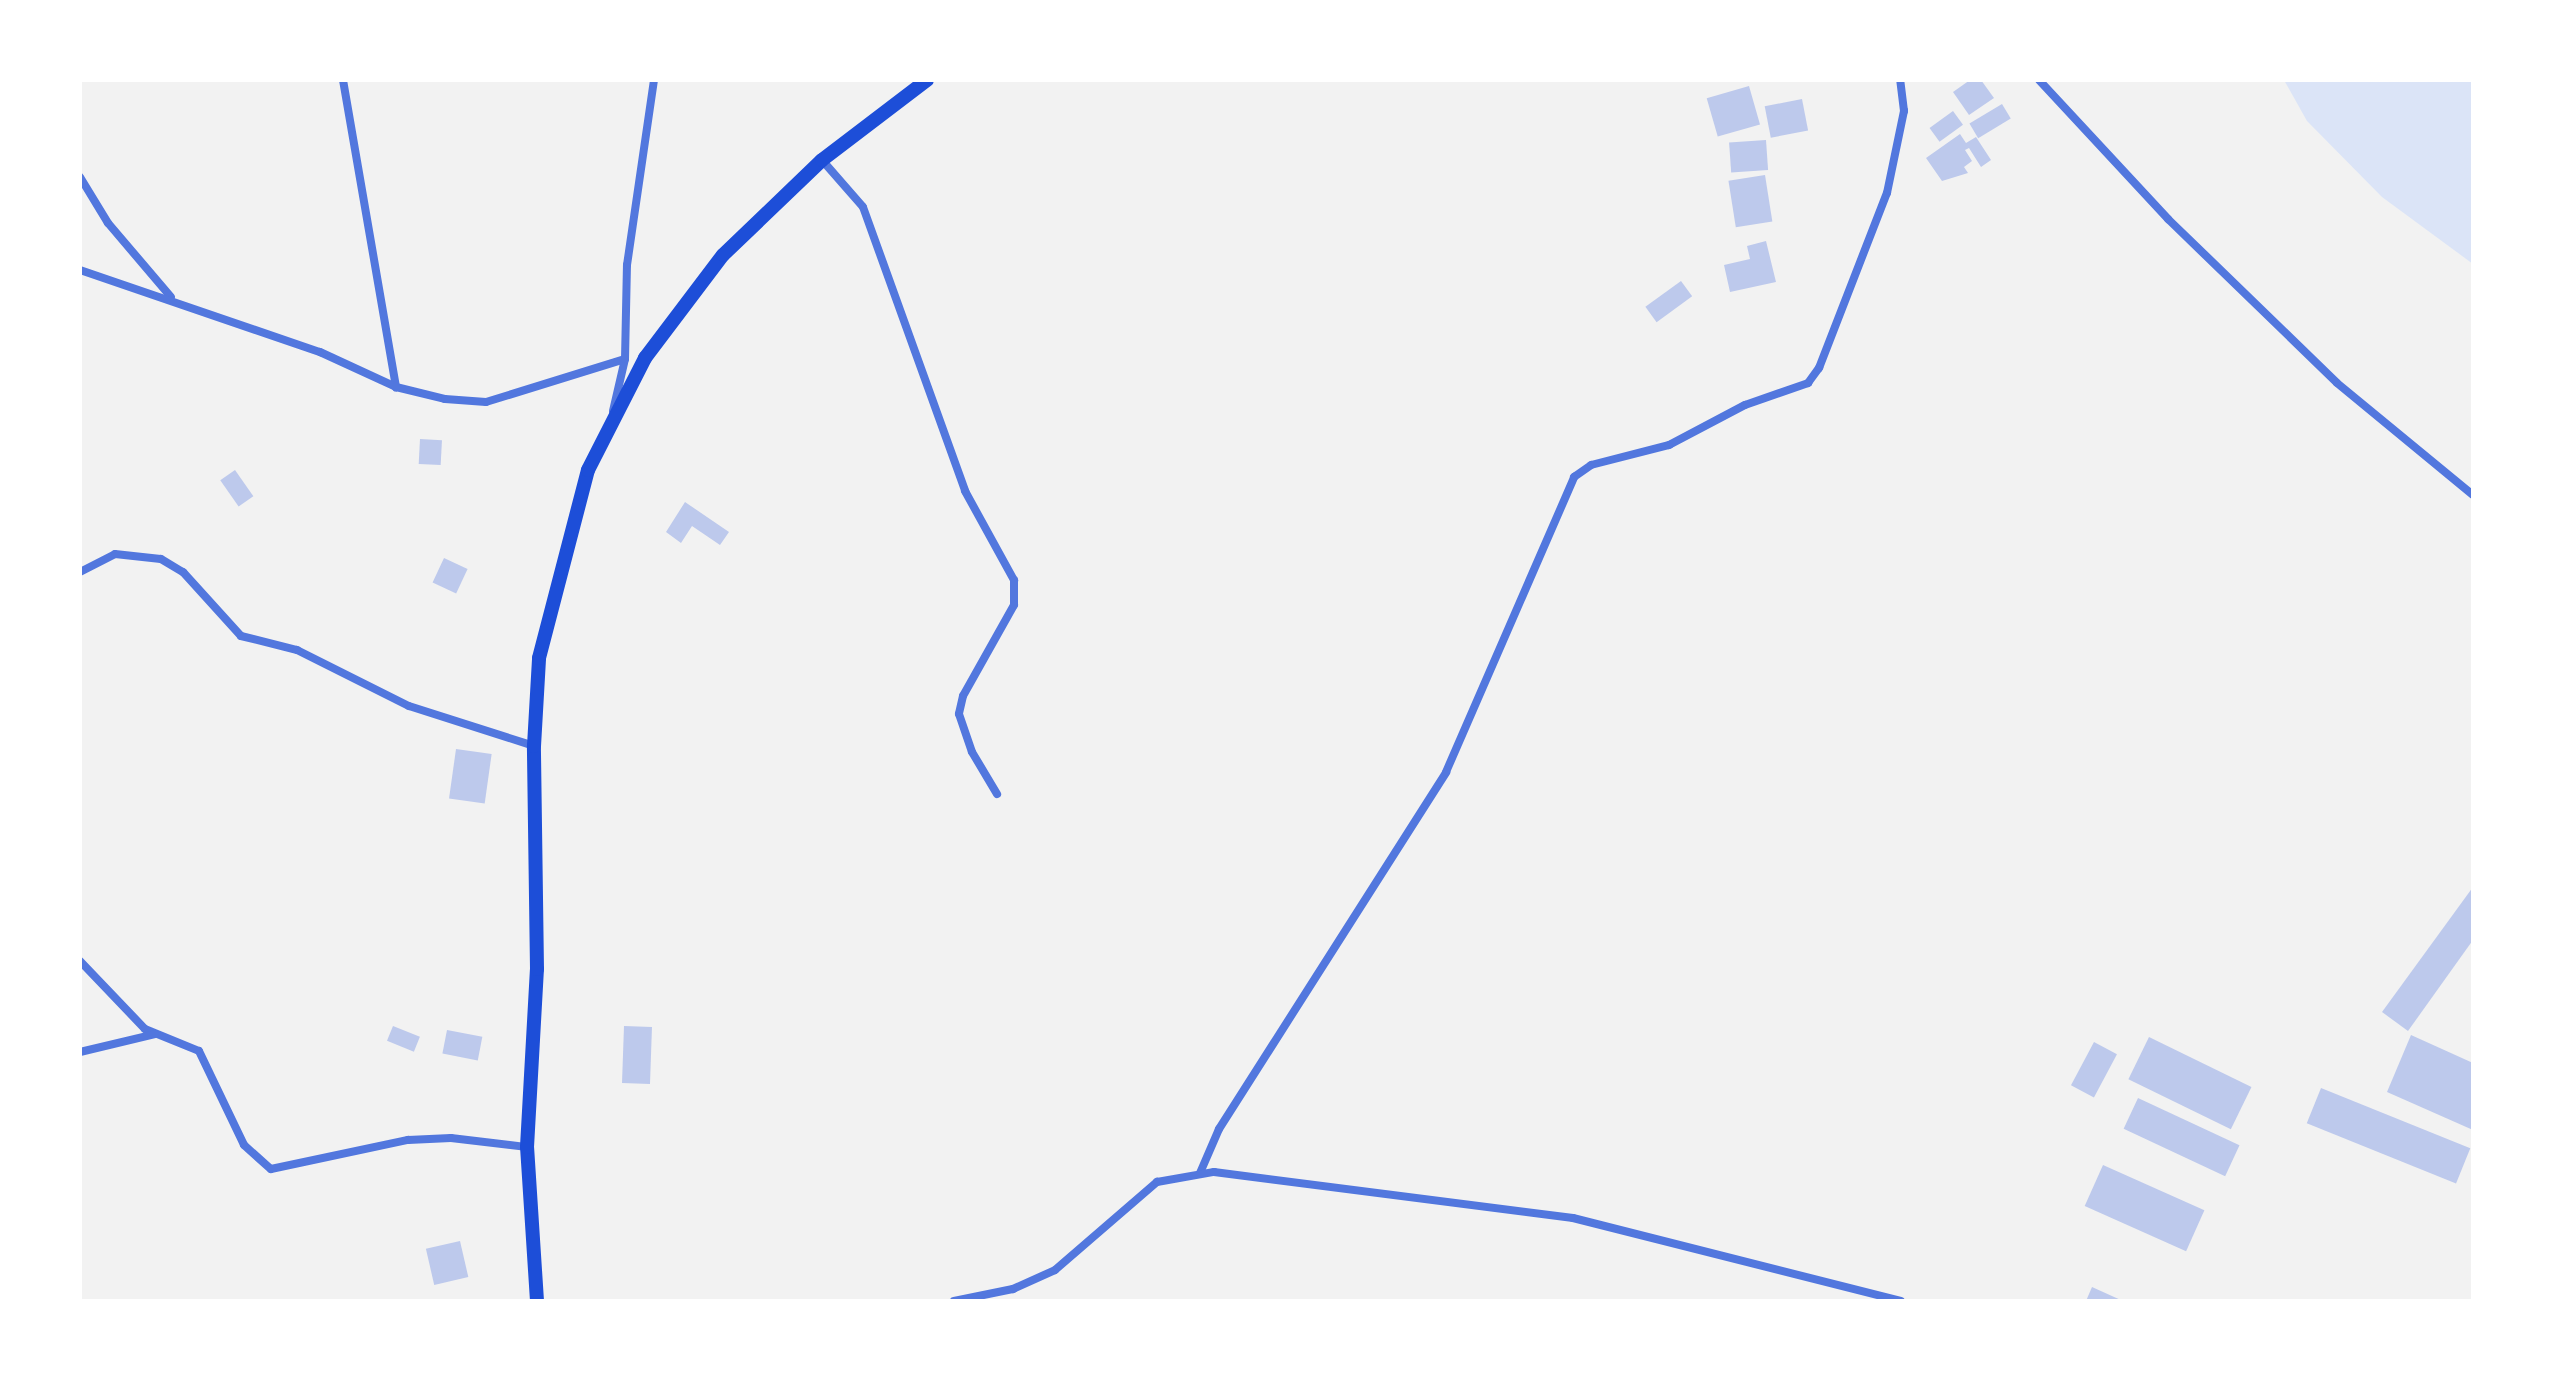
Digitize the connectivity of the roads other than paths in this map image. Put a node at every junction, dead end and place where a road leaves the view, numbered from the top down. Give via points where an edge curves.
1 (343, 80) edge
2 (654, 80) edge
3 (927, 80) edge
4 (1900, 80) edge
5 (2039, 80) edge
6 (822, 160) junction
7 (80, 177) edge
8 (80, 270) edge
9 (172, 298) junction
10 (625, 359) junction
11 (396, 387) junction
12 (612, 415) junction
13 (2473, 495) edge
14 (80, 572) edge
15 (534, 746) junction
16 (997, 794) dead end
17 (80, 961) edge
18 (155, 1034) junction
19 (80, 1052) edge
20 (527, 1147) junction
21 (1200, 1173) junction
22 (537, 1301) edge
23 (954, 1301) edge
24 (1901, 1301) edge

1 - 11 street
2 - 10 street via 627,265
3 - 6 main road
4 - 21 street via 1904,111 1887,193 1819,368 1808,383 1745,405 1669,445 1591,465 1574,477 1446,772 1219,1129
5 - 13 street via 2168,219 2337,383
6 - 12 main road via 723,255 645,358
6 - 16 street via 863,207 965,491 1014,580 1014,605 963,696 959,714 972,752
7 - 9 street via 108,223
8 - 9 street
9 - 11 street via 320,352
10 - 11 street via 486,402
10 - 12 street
12 - 15 main road via 588,470 557,578 539,658
14 - 15 street via 115,554 161,559 183,572 241,636 297,650 409,706
15 - 20 main road via 537,969
17 - 18 street
18 - 19 street
18 - 20 street via 199,1051 244,1145 271,1169 408,1140 451,1138
20 - 22 main road
21 - 23 street via 1157,1182 1055,1270 1013,1289
21 - 24 street via 1573,1218

